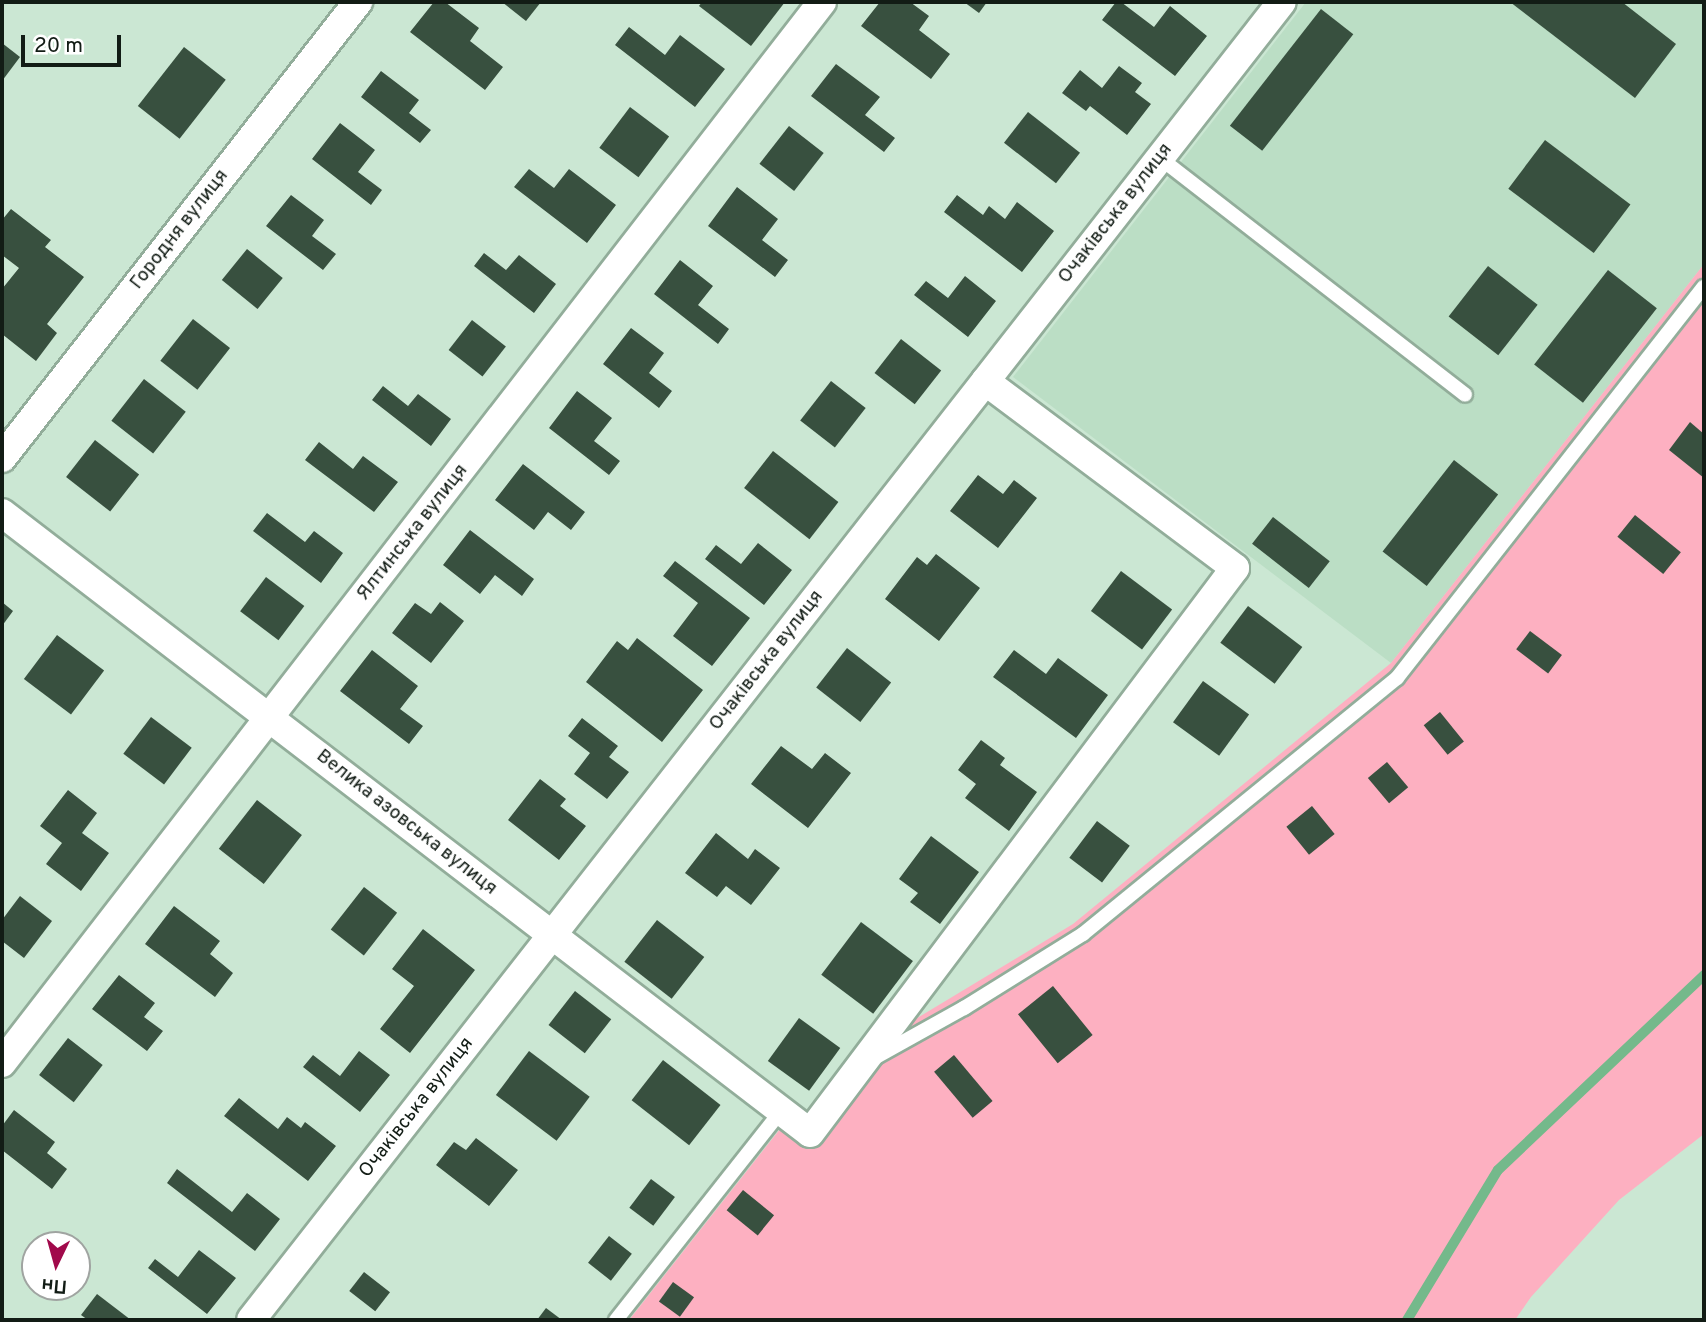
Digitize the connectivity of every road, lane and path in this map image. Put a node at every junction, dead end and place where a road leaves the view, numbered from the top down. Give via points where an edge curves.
1 (358, 2) edge
2 (822, 2) edge
3 (1282, 2) edge
4 (1160, 158) junction
5 (1704, 287) edge
6 (985, 381) junction
7 (1465, 396) dead end
8 (2, 458) edge
9 (2, 513) edge
10 (270, 719) junction
11 (552, 936) junction
12 (865, 1062) junction
13 (2, 1063) edge
14 (780, 1111) junction
15 (251, 1320) edge
16 (616, 1320) edge

1 - 8 street, Городня вулиця
2 - 10 street, Ялтинська вулиця
3 - 4 street, Очаківська вулиця
4 - 6 street, Очаківська вулиця
4 - 7 lane
5 - 12 lane via 1397,678 1083,934 964,1008
6 - 11 street, Очаківська вулиця
6 - 12 street via 1235,568
9 - 10 street, Велика азовська вулиця
10 - 11 street, Велика азовська вулиця
10 - 13 street, Ялтинська вулиця
11 - 14 street, Велика азовська вулиця
11 - 15 street, Очаківська вулиця
12 - 14 street, Велика азовська вулиця via 810,1133
14 - 16 lane

